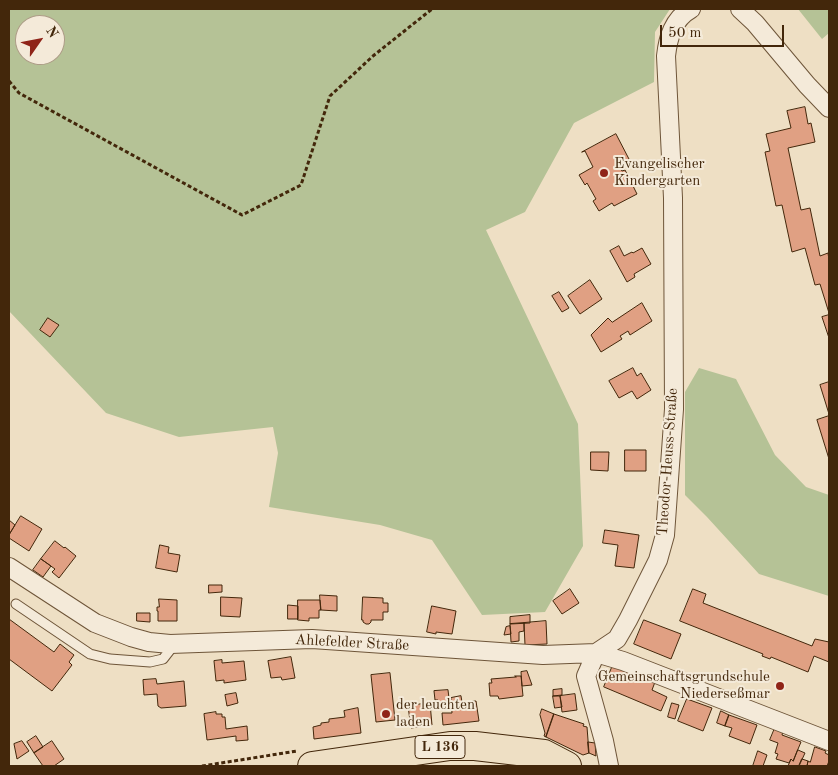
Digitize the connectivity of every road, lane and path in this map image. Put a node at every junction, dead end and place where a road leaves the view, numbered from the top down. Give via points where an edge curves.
1 (432, 9) edge
2 (691, 9) edge
3 (740, 9) edge
4 (9, 81) edge
5 (829, 108) edge
6 (9, 567) edge
7 (16, 604) dead end
8 (170, 644) junction
9 (596, 653) junction
10 (829, 742) edge
11 (312, 766) edge
12 (567, 766) edge
13 (609, 766) edge

1 - 4 path via 373,56 330,96 301,185 242,215 19,93
2 - 9 street, Theodor-Heuss-Straße via 684,12 673,29 666,56 673,198 674,409 665,534 658,560 617,639
3 - 5 street
6 - 8 street, Ahlefelder Straße via 95,623 131,637
7 - 8 lane via 90,654 150,662 163,659 170,650
8 - 9 street, Ahlefelder Straße via 312,639 543,655
9 - 10 street
9 - 13 street via 586,676
11 - 12 main road, L 136 via 450,746 544,754

